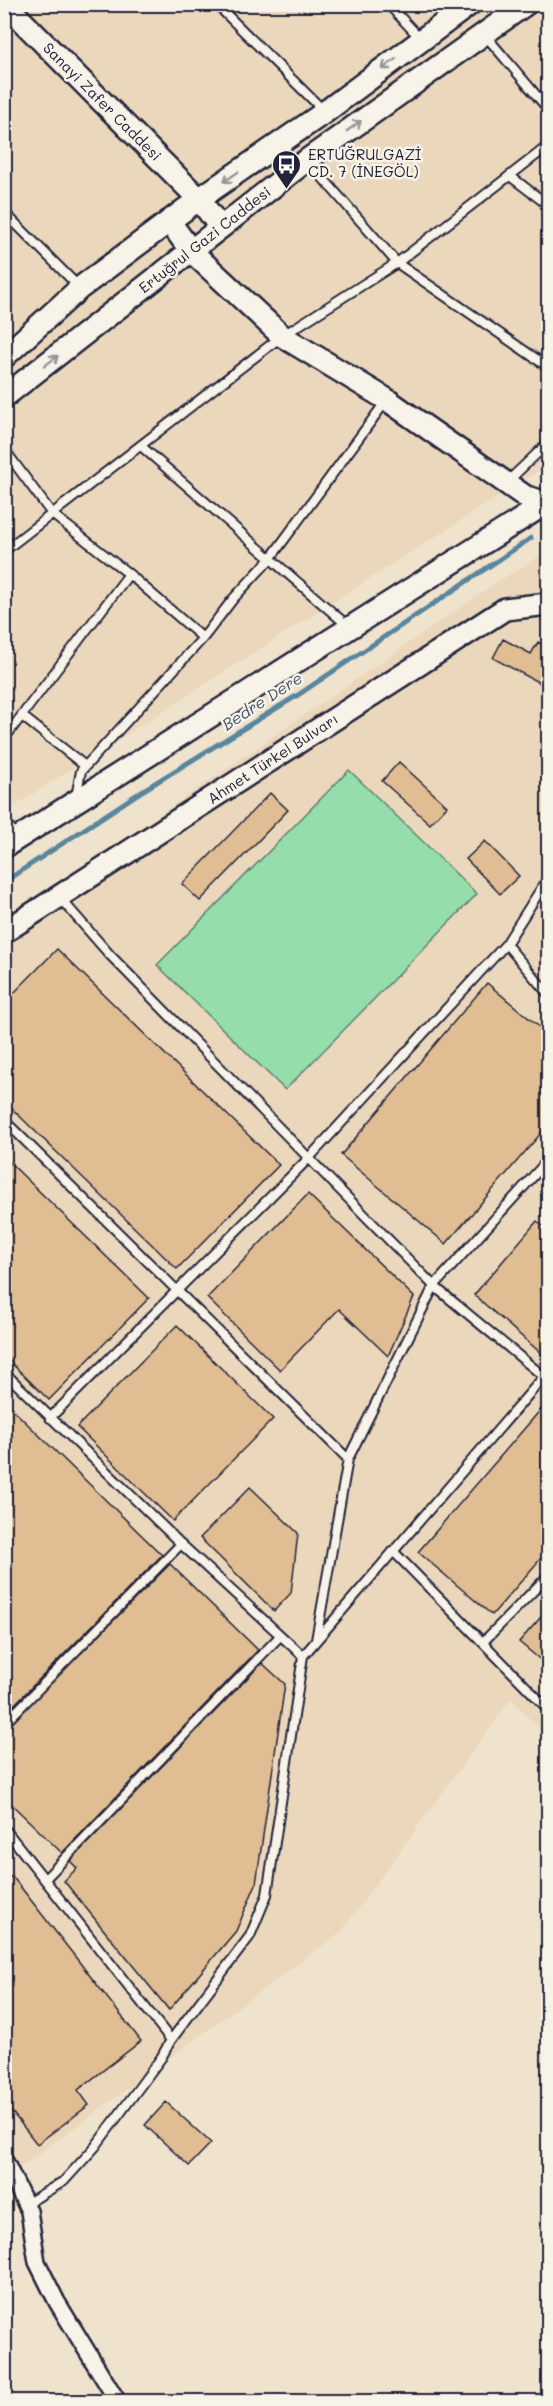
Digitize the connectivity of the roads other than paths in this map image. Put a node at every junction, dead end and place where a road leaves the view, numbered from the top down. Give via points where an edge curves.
1 (5, 4) edge
2 (216, 4) edge
3 (388, 4) edge
4 (470, 4) edge
5 (526, 4) edge
6 (484, 34) junction
7 (422, 40) junction
8 (549, 109) edge
9 (325, 112) junction
10 (549, 146) edge
11 (307, 160) junction
12 (510, 176) junction
13 (199, 199) junction
14 (549, 205) edge
15 (4, 212) edge
16 (169, 221) junction
17 (220, 226) junction
18 (191, 251) junction
19 (397, 263) junction
20 (80, 288) junction
21 (282, 336) junction
22 (4, 357) edge
23 (549, 367) edge
24 (4, 397) edge
25 (386, 399) junction
26 (549, 443) edge
27 (141, 446) junction
28 (4, 449) edge
29 (506, 483) junction
30 (541, 507) edge
31 (52, 514) junction
32 (4, 550) edge
33 (270, 560) junction
34 (129, 574) junction
35 (549, 604) edge
36 (351, 627) junction
37 (203, 638) junction
38 (22, 716) junction
39 (4, 739) edge
40 (85, 766) junction
41 (75, 802) junction
42 (4, 820) edge
43 (11, 842) edge
44 (549, 878) edge
45 (59, 897) junction
46 (4, 932) edge
47 (506, 944) junction
48 (549, 994) edge
49 (4, 1120) edge
50 (309, 1158) junction
51 (549, 1160) edge
52 (434, 1286) junction
53 (177, 1290) junction
54 (4, 1372) edge
55 (547, 1376) edge
56 (50, 1418) junction
57 (348, 1460) junction
58 (181, 1544) junction
59 (393, 1551) junction
60 (549, 1576) edge
61 (280, 1636) junction
62 (316, 1640) junction
63 (483, 1642) junction
64 (303, 1656) junction
65 (549, 1709) edge
66 (4, 1724) edge
67 (4, 1828) edge
68 (45, 1879) junction
69 (171, 2040) junction
70 (4, 2159) edge
71 (26, 2204) junction
72 (118, 2402) edge

1 - 13 street, Sanayi Zafer Caddesi
2 - 9 lane
3 - 7 lane
4 - 7 street
5 - 6 street, Ertuğrul Gazi Caddesi
6 - 8 lane
11 -> 6 street, Ertuğrul Gazi Caddesi
7 -> 9 street
9 -> 13 street
10 - 12 lane
11 - 17 street, Ertuğrul Gazi Caddesi
11 - 19 lane
12 - 14 lane
12 - 19 lane
13 - 16 street
13 - 17 street, Sanayi Zafer Caddesi
15 - 20 lane
16 - 18 street
16 - 20 street
17 - 18 street, Ertuğrul Gazi Caddesi
18 - 21 street
24 -> 18 street, Ertuğrul Gazi Caddesi
19 - 21 lane
19 - 23 lane
20 - 22 street
21 - 25 street
21 - 27 lane
25 - 29 street
25 - 33 lane
26 - 29 lane
27 - 31 lane
27 - 33 lane
28 - 31 lane
29 - 30 street
30 - 36 street
31 - 32 lane
31 - 34 lane
33 - 36 lane
33 - 37 lane
34 - 37 lane
34 - 38 lane
35 - 45 street, Ahmet Türkel Bulvarı via 505,609
36 - 41 street
37 - 40 lane
38 - 39 lane
38 - 40 lane
40 - 41 lane
41 - 43 street
42 - 43 lane
44 - 47 lane
45 - 46 street, Ahmet Türkel Bulvarı
45 - 50 lane via 110,955
47 - 48 lane
47 - 50 lane
49 - 53 lane
50 - 52 lane
50 - 53 lane
51 - 52 lane
52 - 55 lane
52 - 57 lane
53 - 56 lane
53 - 57 lane
54 - 56 lane
55 - 59 lane
56 - 58 lane
57 - 62 lane
58 - 61 lane
58 - 66 lane
59 - 62 lane
59 - 63 lane
60 - 63 lane
61 - 64 lane
61 - 68 lane
62 - 64 lane
63 - 65 lane
64 - 69 lane via 267,1895 250,1936
67 - 68 lane
68 - 69 lane
69 - 71 lane via 95,2147 64,2181
70 - 71 street
71 - 72 street via 37,2262

